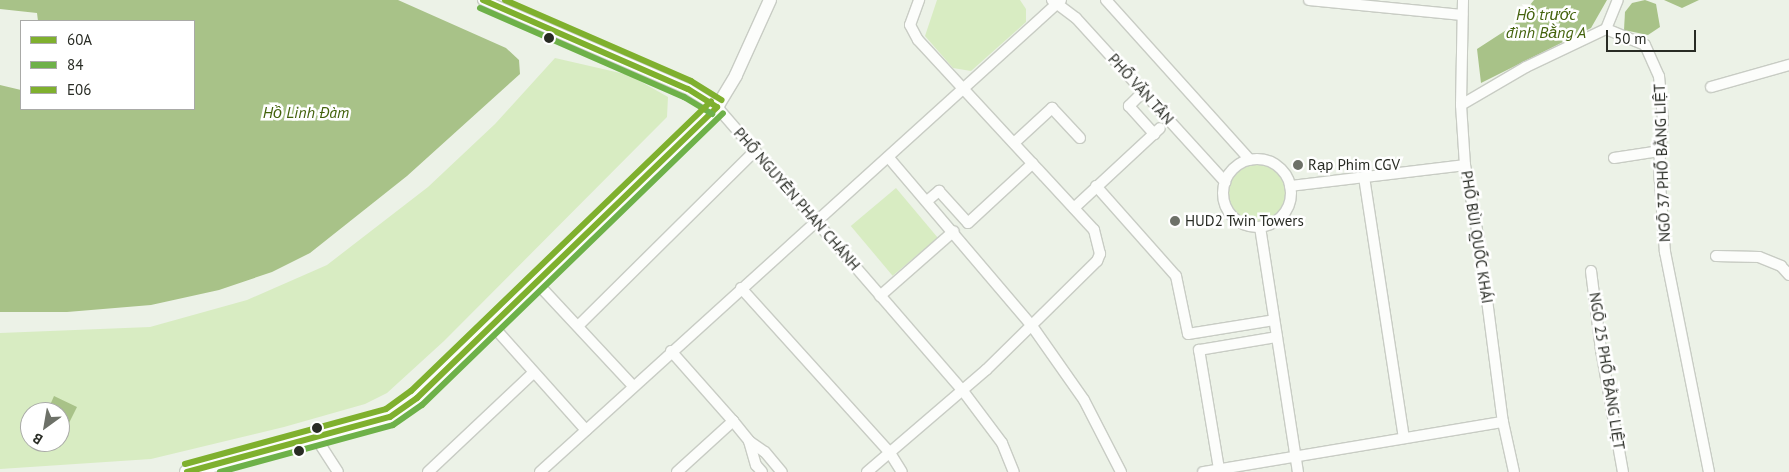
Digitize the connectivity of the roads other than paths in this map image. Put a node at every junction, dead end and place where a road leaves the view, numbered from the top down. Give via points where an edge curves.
1 (483, 0) edge
2 (770, 0) edge
3 (919, 0) edge
4 (1106, 0) edge
5 (1308, 0) edge
6 (1463, 0) edge
7 (1618, 0) edge
8 (1057, 1) edge
9 (1462, 14) junction
10 (1606, 29) junction
11 (1789, 65) edge
12 (1711, 87) dead end
13 (965, 89) junction
14 (1143, 92) junction
15 (1461, 105) junction
16 (717, 106) junction
17 (1080, 138) dead end
18 (1014, 143) junction
19 (755, 151) junction
20 (1660, 151) junction
21 (889, 158) junction
22 (1614, 158) dead end
23 (1250, 160) junction
24 (1033, 163) junction
25 (1465, 165) junction
26 (1364, 177) junction
27 (1225, 182) junction
28 (1096, 186) junction
29 (1290, 186) junction
30 (927, 202) junction
31 (1074, 208) junction
32 (816, 222) junction
33 (1260, 227) junction
34 (954, 231) junction
35 (1716, 256) dead end
36 (1591, 271) dead end
37 (1789, 275) edge
38 (536, 283) junction
39 (741, 288) junction
40 (880, 296) junction
41 (1274, 320) junction
42 (492, 325) junction
43 (578, 326) junction
44 (1032, 326) junction
45 (1278, 337) junction
46 (671, 351) junction
47 (533, 373) junction
48 (633, 386) junction
49 (963, 391) junction
50 (733, 420) junction
51 (1503, 422) junction
52 (586, 430) junction
53 (316, 438) junction
54 (1404, 438) junction
55 (749, 441) junction
56 (890, 453) junction
57 (1295, 456) junction
58 (1219, 469) junction
59 (544, 471) edge
60 (187, 472) edge
61 (338, 472) edge
62 (428, 472) edge
63 (677, 472) edge
64 (762, 472) edge
65 (782, 472) edge
66 (867, 472) edge
67 (902, 472) edge
68 (1014, 472) edge
69 (1121, 472) edge
70 (1202, 472) edge
71 (1298, 472) edge
72 (1514, 472) edge
73 (1623, 472) edge
74 (1709, 472) edge

1 - 16 street, PHỐ NGUYỄN PHAN CHÁNH via 688,89
2 - 16 street via 736,75
3 - 13 street via 910,24 918,40
4 - 23 street
5 - 9 street
6 - 9 street, PHỐ BÙI QUỐC KHÁI
7 - 10 street
8 - 13 street
8 - 14 street, PHỐ VĂN TÂN
9 - 15 street, PHỐ BÙI QUỐC KHÁI
10 - 15 street via 1526,67
10 - 20 street, NGÕ 37 PHỐ BẰNG LIỆT via 1645,45 1659,76
11 - 12 street
13 - 18 street
13 - 21 street
14 - 27 street, PHỐ VĂN TÂN
14 - 28 street via 1129,106 1158,131
15 - 25 street, PHỐ BÙI QUỐC KHÁI
16 - 19 street, PHỐ NGUYỄN PHAN CHÁNH
16 - 38 main road
17 - 18 street via 1052,108
18 - 24 street
19 - 32 street, PHỐ NGUYỄN PHAN CHÁNH
19 - 43 street
20 - 22 street
20 - 74 street, NGÕ 37 PHỐ BẰNG LIỆT via 1665,252
21 - 30 street
21 - 32 street
23 - 27 street via 1236,167
23 - 29 street via 1273,164
24 - 30 street via 968,223 939,191
24 - 31 street
25 - 26 street
25 - 51 street, PHỐ BÙI QUỐC KHÁI via 1480,246
26 - 29 street
26 - 54 street
27 - 33 street via 1224,201 1234,218 1251,227
28 - 31 street
28 - 41 street via 1176,276 1188,334
29 - 33 street via 1285,213 1270,225
30 - 34 street
31 - 44 street via 1098,238 1099,258
32 - 39 street
32 - 40 street, PHỐ NGUYỄN PHAN CHÁNH
33 - 41 street
34 - 40 street
34 - 44 street
35 - 37 street via 1759,257 1781,266
36 - 73 street, NGÕ 25 PHỐ BẰNG LIỆT via 1601,350
38 - 42 main road
38 - 43 street
39 - 46 street
39 - 56 street
40 - 49 street, PHỐ NGUYỄN PHAN CHÁNH
41 - 45 street
42 - 47 street
42 - 53 main road via 417,398 390,417
43 - 48 street
44 - 49 street
44 - 69 street via 1084,400
45 - 57 street
45 - 58 street via 1199,350
46 - 48 street
46 - 50 street
47 - 52 street
47 - 62 street
48 - 52 street
49 - 56 street
49 - 68 street, PHỐ NGUYỄN PHAN CHÁNH via 1002,443
50 - 55 street
50 - 63 street
51 - 54 street
51 - 72 street, PHỐ BÙI QUỐC KHÁI
52 - 59 street
53 - 60 main road
53 - 61 street
54 - 57 street
55 - 64 street via 756,466
55 - 65 street via 765,452
56 - 66 street
56 - 67 street
57 - 58 street
57 - 71 street
58 - 70 street

